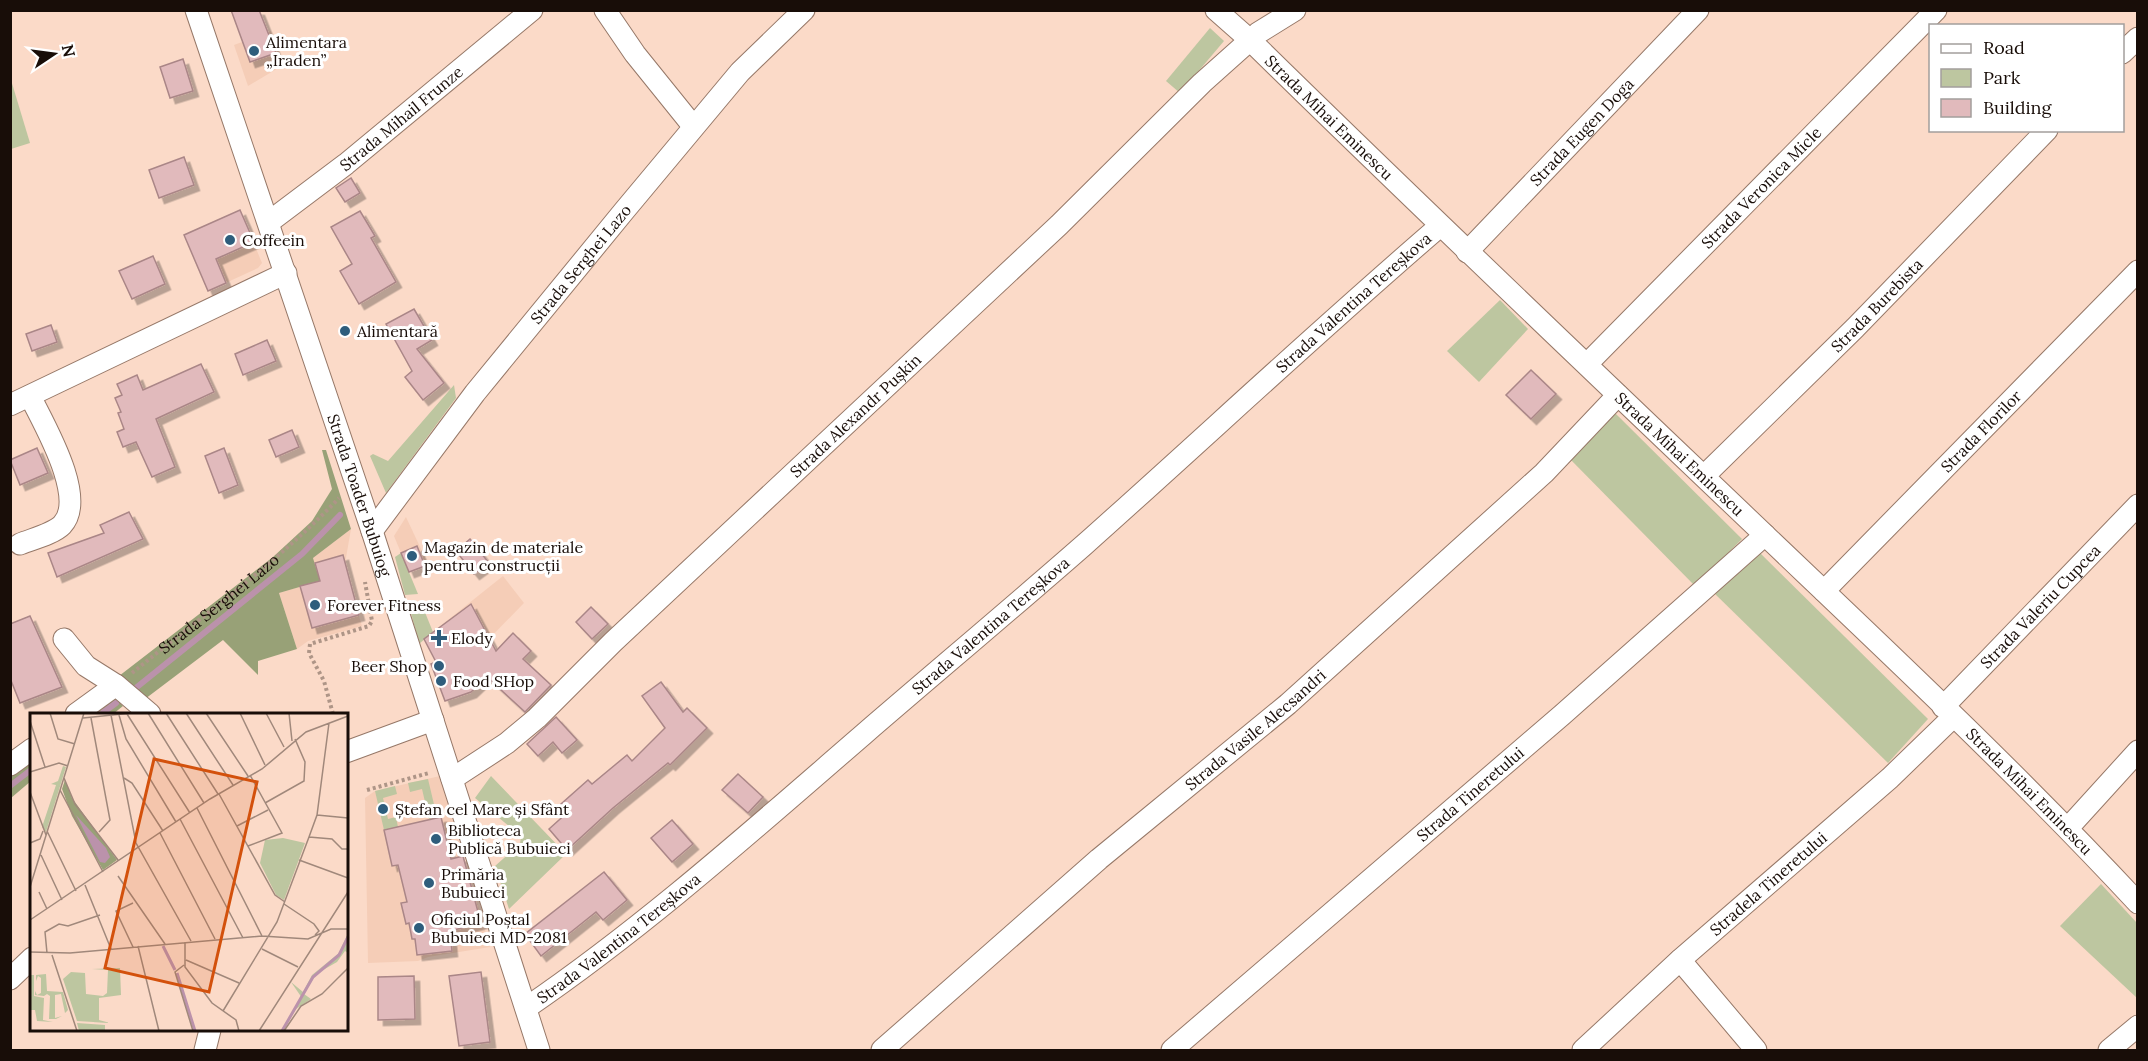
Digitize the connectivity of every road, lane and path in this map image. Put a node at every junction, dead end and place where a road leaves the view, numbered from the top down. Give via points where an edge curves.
1 (196, 10) edge
2 (532, 10) edge
3 (605, 10) edge
4 (804, 10) edge
5 (1216, 10) edge
6 (1295, 10) edge
7 (1698, 10) edge
8 (1936, 10) edge
9 (2138, 38) edge
10 (1250, 40) junction
11 (2124, 51) edge
12 (693, 126) junction
13 (2045, 132) edge
14 (269, 222) junction
15 (1440, 226) junction
16 (1467, 252) junction
17 (2138, 271) edge
18 (286, 273) junction
19 (1587, 364) junction
20 (1618, 395) junction
21 (30, 396) junction
22 (10, 405) edge
23 (1704, 476) junction
24 (347, 504) dead end
25 (2138, 506) edge
26 (372, 531) junction
27 (1765, 535) junction
28 (20, 544) dead end
29 (362, 571) dead end
30 (1824, 591) junction
31 (64, 639) dead end
32 (116, 685) junction
33 (1948, 712) junction
34 (77, 713) edge
35 (149, 713) edge
36 (333, 713) edge
37 (433, 720) junction
38 (30, 750) edge
39 (348, 751) edge
40 (2138, 751) edge
41 (10, 765) edge
42 (444, 775) junction
43 (367, 789) dead end
44 (2068, 828) junction
45 (2138, 903) edge
46 (30, 960) edge
47 (1680, 960) junction
48 (10, 979) edge
49 (526, 1008) junction
50 (2138, 1026) edge
51 (210, 1031) edge
52 (205, 1050) edge
53 (539, 1050) edge
54 (882, 1050) edge
55 (1172, 1050) edge
56 (1583, 1050) edge
57 (1756, 1050) edge
58 (2109, 1050) edge

1 - 14 street, Strada Toader Bubuiog
2 - 14 street, Strada Mihail Frunze via 346,164
3 - 12 street
4 - 12 street, Strada Serghei Lazo via 740,72
5 - 10 street, Strada Mihai Eminescu
6 - 10 street, Strada Alexandr Pușkin
7 - 16 street, Strada Eugen Doga
8 - 19 street, Strada Veronica Micle
9 - 11 street
10 - 15 street, Strada Mihai Eminescu
10 - 42 street, Strada Alexandr Pușkin via 537,718 500,748
12 - 26 street, Strada Serghei Lazo via 475,393
13 - 23 street, Strada Burebista via 1855,328
14 - 18 street, Strada Toader Bubuiog
15 - 16 street, Strada Mihai Eminescu
15 - 49 street, Strada Valentina Tereșkova via 1348,304 1082,546 652,917
16 - 19 street, Strada Mihai Eminescu
17 - 30 street, Strada Florilor
18 - 21 street
18 - 26 street, Strada Toader Bubuiog
19 - 20 street, Strada Mihai Eminescu
20 - 23 street, Strada Mihai Eminescu
20 - 54 street, Strada Vasile Alecsandri via 1545,473 1288,704 1099,859
21 - 22 street
21 - 28 street via 68,480 71,497 62,525
23 - 27 street, Strada Mihai Eminescu
24 - 32 path, Strada Serghei Lazo via 344,493 265,567
25 - 33 street, Strada Valeriu Cupcea
26 - 37 street, Strada Toader Bubuiog
27 - 30 street, Strada Mihai Eminescu
27 - 55 street, Strada Tineretului
29 - 36 path via 372,621 369,626 310,644 309,653 324,681
30 - 33 street, Strada Mihai Eminescu
31 - 32 street via 86,666
32 - 34 street
32 - 35 street
33 - 44 street, Strada Mihai Eminescu
33 - 47 street, Stradela Tineretului via 1890,778
37 - 39 street
37 - 42 street, Strada Toader Bubuiog
38 - 41 street
40 - 44 street
42 - 43 path
42 - 49 street, Strada Toader Bubuiog
44 - 45 street, Strada Mihai Eminescu
46 - 48 street
47 - 56 street, Stradela Tineretului
47 - 57 street
49 - 53 street, Strada Toader Bubuiog
50 - 58 street
51 - 52 street

